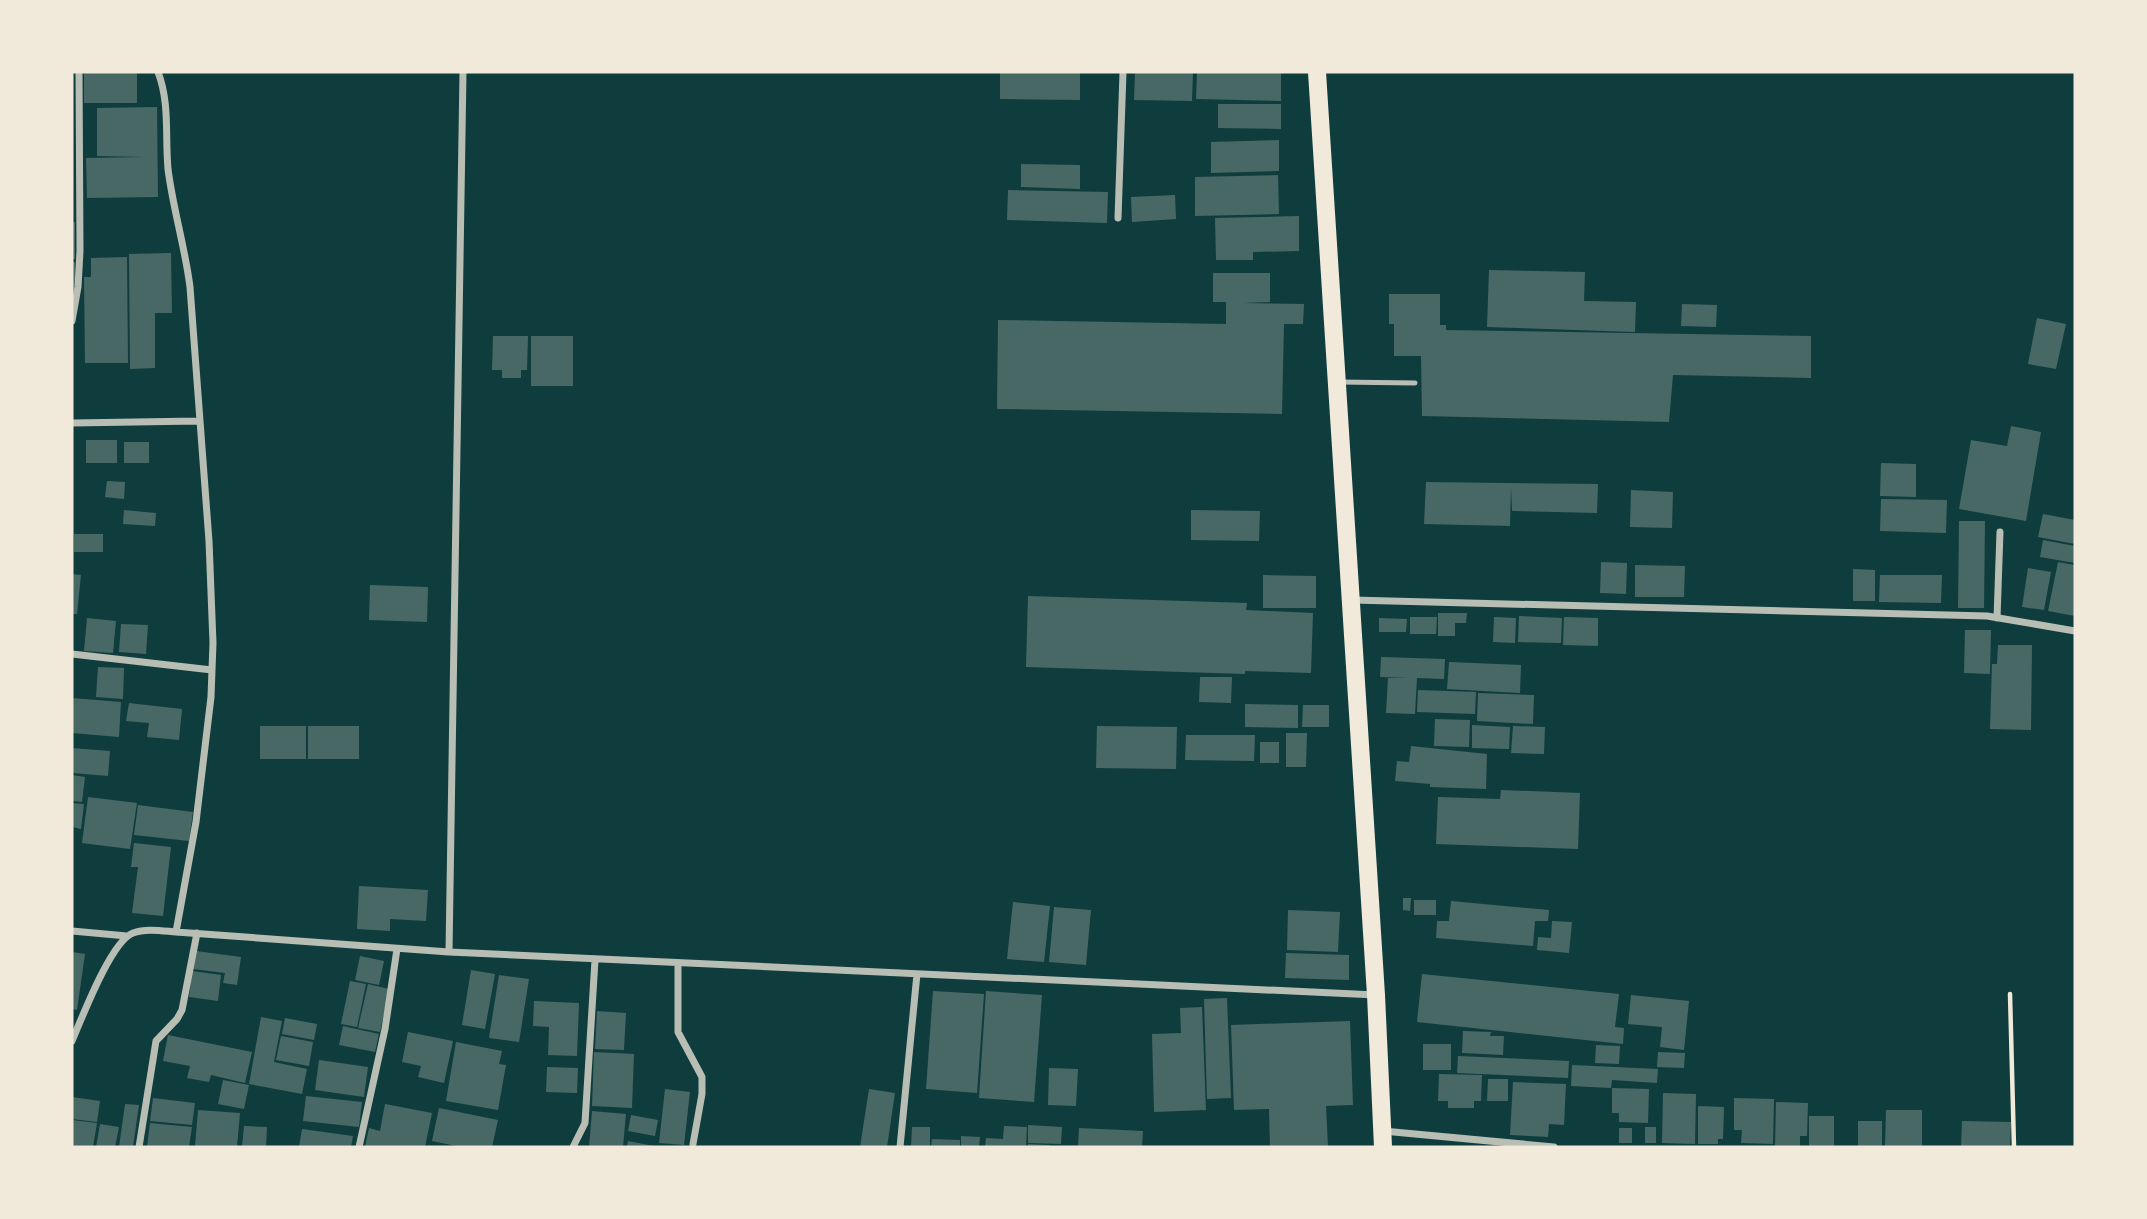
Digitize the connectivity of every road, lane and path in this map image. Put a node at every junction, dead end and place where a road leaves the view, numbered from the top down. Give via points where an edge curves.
1 (79, 72) edge
2 (158, 72) edge
3 (463, 72) edge
4 (1123, 72) edge
5 (1317, 72) edge
6 (1118, 218) dead end
7 (72, 321) edge
8 (1336, 382) junction
9 (1415, 383) dead end
10 (198, 421) junction
11 (72, 423) edge
12 (2000, 532) dead end
13 (1351, 600) junction
14 (1997, 618) junction
15 (2075, 631) edge
16 (72, 654) edge
17 (212, 670) junction
18 (72, 931) edge
19 (176, 932) junction
20 (197, 933) junction
21 (127, 936) junction
22 (397, 949) junction
23 (449, 952) junction
24 (595, 960) junction
25 (678, 964) junction
26 (917, 974) junction
27 (2010, 994) dead end
28 (1376, 995) junction
29 (72, 1041) edge
30 (1383, 1139) edge
31 (693, 1144) dead end
32 (139, 1147) edge
33 (359, 1147) edge
34 (573, 1147) edge
35 (900, 1147) edge
36 (1554, 1147) edge
37 (2014, 1147) edge

1 - 7 street via 80,251
2 - 10 street via 165,101 168,168 190,287
3 - 23 street
4 - 6 street
5 - 8 main road
8 - 9 lane
8 - 13 main road
10 - 11 street
10 - 17 street via 212,593
12 - 14 street
13 - 14 street
13 - 28 main road
14 - 15 street
16 - 17 street
17 - 19 street via 196,822
18 - 21 street
19 - 20 street
19 - 21 street via 142,931
20 - 22 street
20 - 32 street via 182,1010 156,1041
21 - 29 street via 108,962
22 - 23 street
22 - 33 street
23 - 24 street
24 - 25 street
24 - 34 street via 585,1123
25 - 26 street
25 - 31 street via 678,1032 702,1077
26 - 28 street
26 - 35 street
27 - 37 path
28 - 30 main road
30 - 36 street

